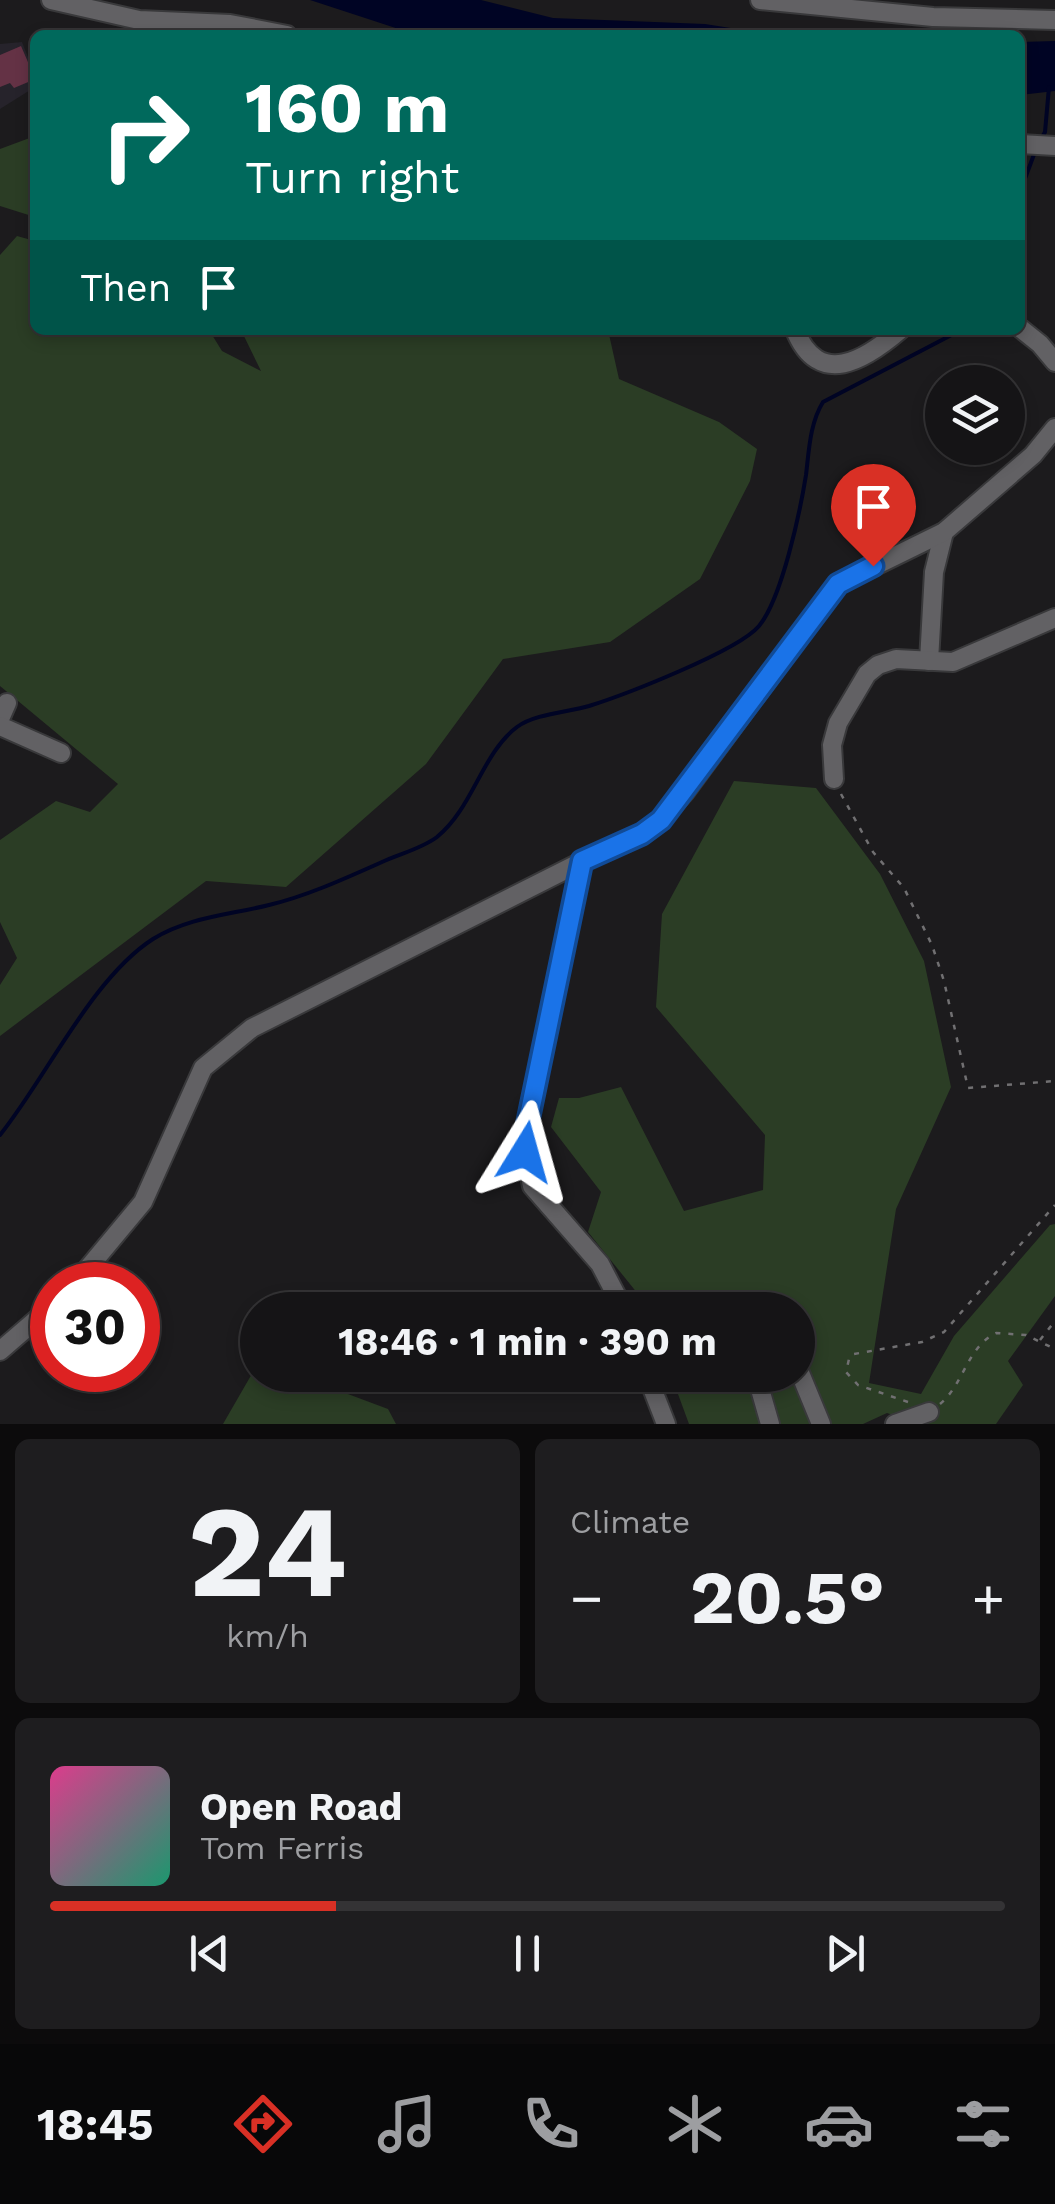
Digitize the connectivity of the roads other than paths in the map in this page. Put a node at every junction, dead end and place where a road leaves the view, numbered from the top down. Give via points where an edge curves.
1 (51, 0) edge
2 (760, 0) edge
3 (1030, 0) edge
4 (1032, 20) junction
5 (1055, 20) edge
6 (261, 30) edge
7 (1025, 332) edge
8 (798, 335) edge
9 (894, 335) edge
10 (1055, 362) edge
11 (1055, 428) edge
12 (944, 532) junction
13 (1055, 618) edge
14 (929, 661) junction
15 (0, 726) edge
16 (61, 753) dead end
17 (834, 779) road end
18 (582, 861) junction
19 (93, 1262) edge
20 (615, 1292) edge
21 (30, 1325) edge
22 (0, 1351) edge
23 (654, 1392) edge
24 (761, 1392) edge
25 (808, 1392) edge
26 (929, 1412) road end
27 (666, 1424) edge
28 (770, 1424) edge
29 (821, 1424) edge
30 (895, 1424) edge

1 - 6 street via 139,20
2 - 4 street
3 - 4 street
4 - 5 street
7 - 10 street
8 - 9 street via 812,358 850,364
11 - 12 street
12 - 14 street via 934,572
12 - 18 street via 838,584 661,820
13 - 14 street via 953,662
14 - 17 street via 886,661 867,674 838,723
15 - 16 street
18 - 19 street via 252,1028 212,1058 143,1202
18 - 20 street via 525,1152 532,1186 600,1264
21 - 22 street
23 - 27 street
24 - 28 street
25 - 29 street
26 - 30 street

